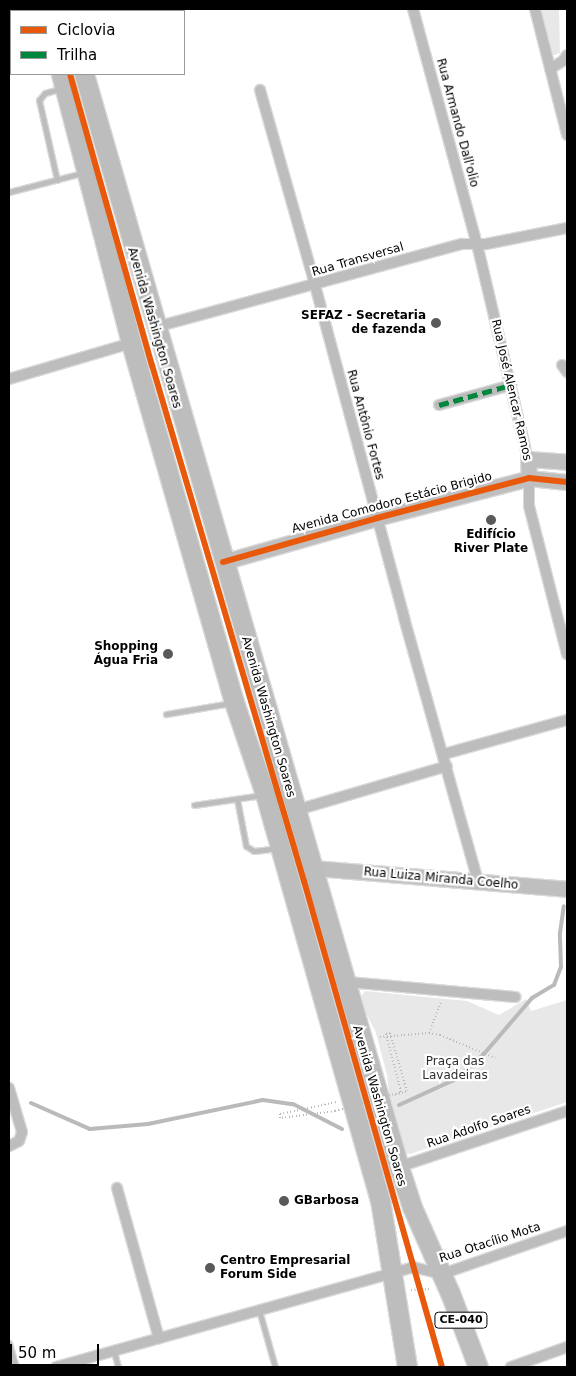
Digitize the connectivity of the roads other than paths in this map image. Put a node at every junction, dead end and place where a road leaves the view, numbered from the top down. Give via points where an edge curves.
1 (413, 9) edge
2 (535, 9) edge
3 (567, 55) edge
4 (550, 69) junction
5 (84, 75) edge
6 (63, 80) edge
7 (260, 90) dead end
8 (567, 135) edge
9 (88, 172) junction
10 (57, 180) junction
11 (9, 192) edge
12 (567, 228) edge
13 (476, 244) junction
14 (315, 285) junction
15 (156, 327) junction
16 (131, 343) junction
17 (9, 379) edge
18 (511, 385) junction
19 (439, 405) dead end
20 (528, 459) junction
21 (567, 462) edge
22 (529, 478) junction
23 (567, 482) edge
24 (377, 518) junction
25 (223, 562) junction
26 (567, 654) edge
27 (234, 702) junction
28 (166, 714) dead end
29 (567, 720) edge
30 (444, 754) junction
31 (447, 766) junction
32 (265, 794) junction
33 (237, 799) junction
34 (194, 805) dead end
35 (297, 810) junction
36 (280, 847) junction
37 (314, 868) junction
38 (478, 881) junction
39 (567, 889) edge
40 (347, 982) junction
41 (514, 997) dead end
42 (9, 1088) edge
43 (567, 1111) edge
44 (9, 1146) edge
45 (399, 1168) junction
46 (117, 1188) dead end
47 (567, 1231) edge
48 (391, 1273) junction
49 (439, 1281) junction
50 (259, 1310) junction
51 (159, 1338) junction
52 (9, 1343) edge
53 (567, 1348) edge
54 (114, 1352) junction
55 (63, 1366) edge
56 (16, 1367) edge
57 (118, 1367) edge
58 (275, 1367) edge
59 (407, 1367) edge
60 (478, 1367) edge
61 (511, 1367) edge

1 - 13 street, Rua Armando Dall'olio
2 - 4 street
3 - 4 street
4 - 8 street
5 - 15 highway, Avenida Washington Soares / CE-040
6 - 9 highway, Avenida Washington Soares
6 - 10 lane via 38,100
7 - 14 street, Rua Antônio Fortes
9 - 10 lane
9 - 16 highway, Avenida Washington Soares
10 - 11 lane
12 - 13 street, Rua Transversal via 492,244
13 - 14 street, Rua Transversal via 462,244
13 - 18 street, Rua José Alencar Ramos
14 - 15 street, Rua Transversal
14 - 24 street, Rua Antônio Fortes
15 - 25 highway, Avenida Washington Soares / CE-040
16 - 17 street
16 - 27 highway, Avenida Washington Soares
18 - 19 street
18 - 20 street, Rua José Alencar Ramos
20 - 21 main road
20 - 22 main road, Rua José Alencar Ramos
22 - 23 main road, Avenida Comodoro Estácio Brigido
22 - 24 main road, Avenida Comodoro Estácio Brigido
22 - 26 street, Rua José Alencar Ramos via 529,506
24 - 25 main road, Avenida Comodoro Estácio Brigido
24 - 30 street, Rua Antônio Fortes
25 - 35 highway, Avenida Washington Soares / CE-040
27 - 28 lane
27 - 32 highway, Avenida Washington Soares
29 - 30 street
30 - 31 street, Rua Antônio Fortes
31 - 35 street
31 - 38 street, Rua Antônio Fortes
32 - 33 lane
32 - 36 highway, Avenida Washington Soares
33 - 34 lane
33 - 36 lane via 249,850
35 - 37 highway, Avenida Washington Soares / CE-040
36 - 48 highway, Avenida Washington Soares via 357,1095 380,1200
37 - 38 main road, Rua Luiza Miranda Coelho
37 - 40 highway, Avenida Washington Soares / CE-040
38 - 39 main road, Rua Luiza Miranda Coelho
40 - 41 street
40 - 45 highway, Avenida Washington Soares / CE-040
42 - 44 street via 22,1132 19,1140
43 - 45 street, Rua Adolfo Soares
45 - 49 highway, Avenida Washington Soares / CE-040
46 - 51 street
47 - 49 street, Rua Otacílio Mota
48 - 49 street, Rua Otacílio Mota via 413,1267
48 - 50 street, Rua Otacílio Mota
48 - 59 highway, Avenida Washington Soares
49 - 60 highway, Avenida Washington Soares / CE-040
50 - 51 street, Rua Otacílio Mota
50 - 58 lane
51 - 54 street, Rua Otacílio Mota
52 - 56 lane
53 - 61 street
54 - 55 street, Rua Otacílio Mota
54 - 57 lane

